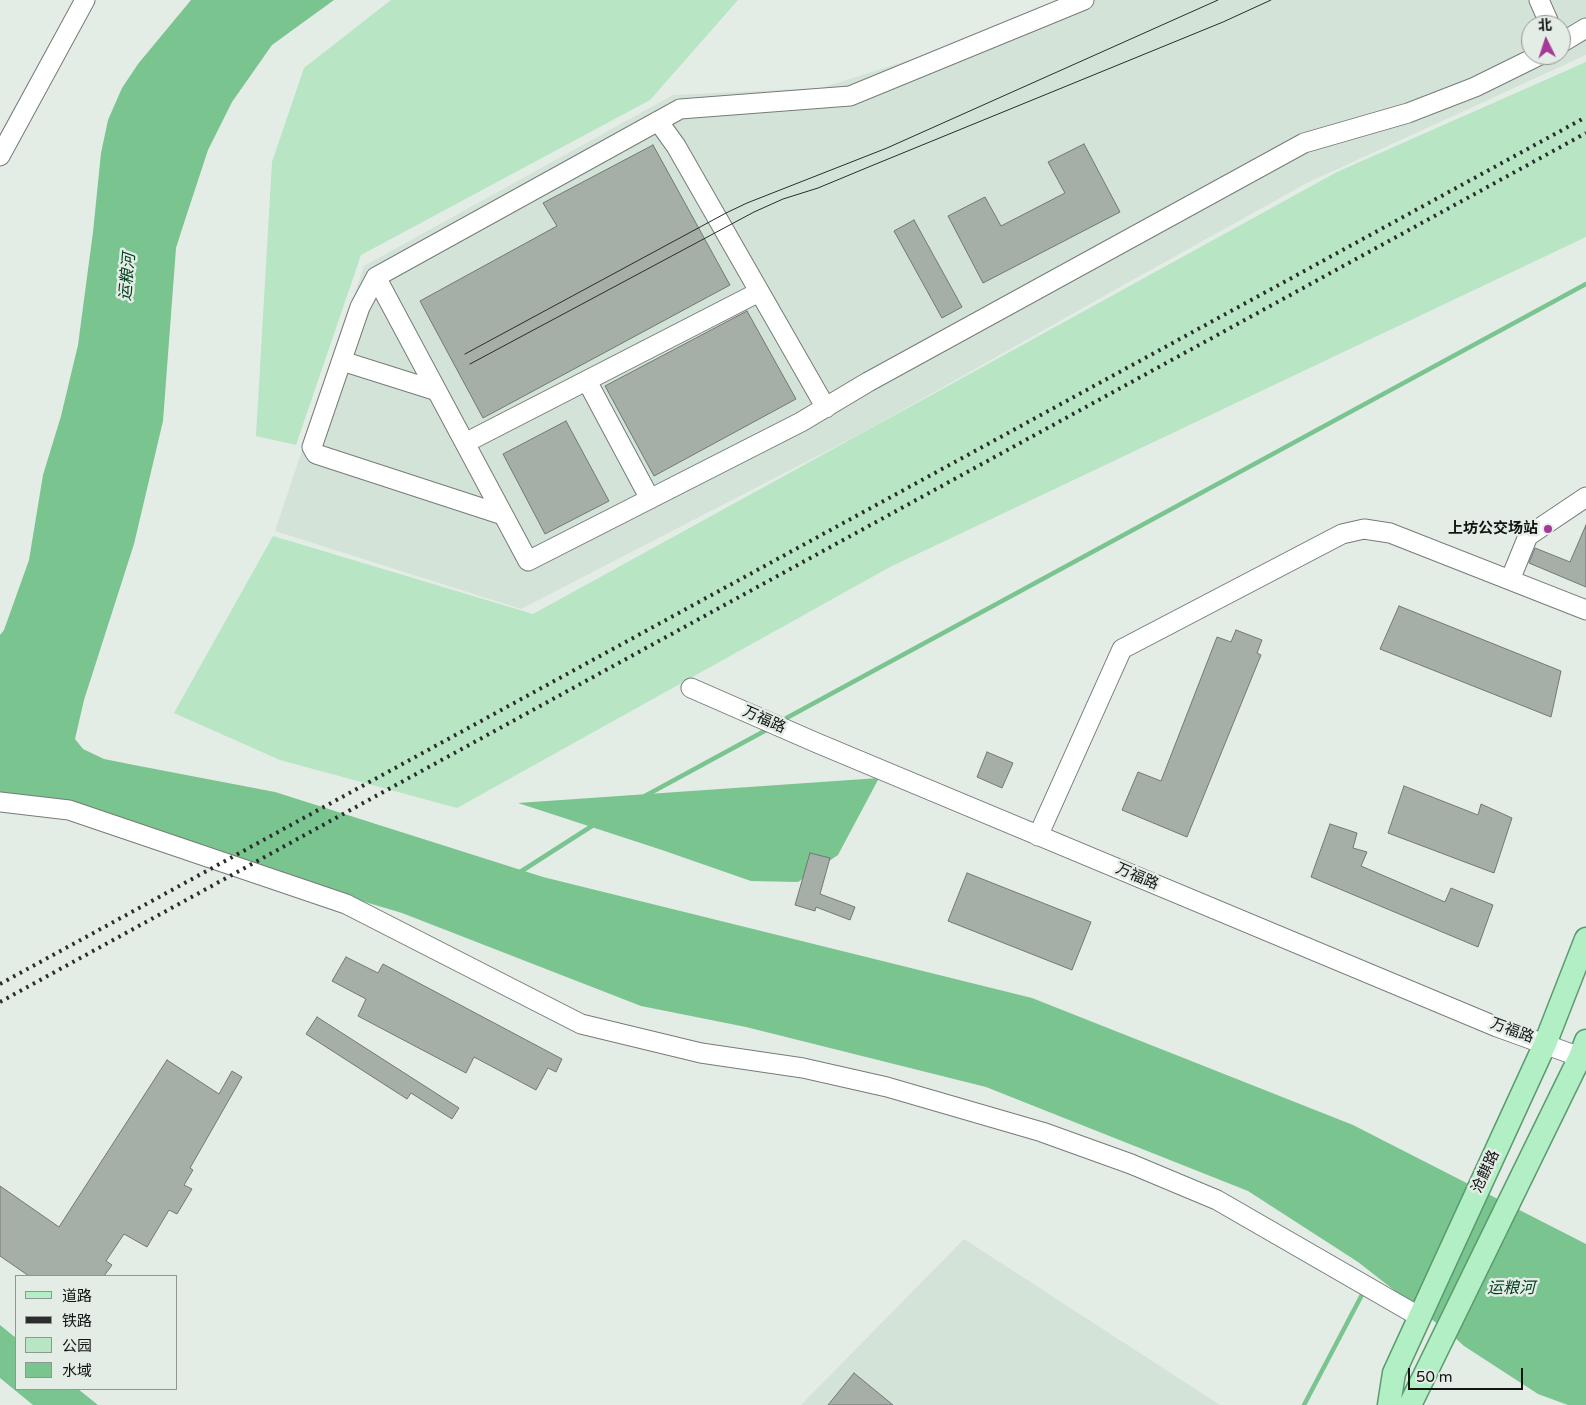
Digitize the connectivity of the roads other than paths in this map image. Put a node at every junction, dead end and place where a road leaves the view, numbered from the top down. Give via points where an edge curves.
1 (85, 0) edge
2 (1084, 0) edge
3 (1539, 0) edge
4 (1546, 15) edge
5 (1586, 28) edge
6 (1571, 38) edge
7 (1521, 64) edge
8 (658, 121) junction
9 (0, 156) edge
10 (376, 277) junction
11 (759, 292) junction
12 (342, 361) junction
13 (587, 380) junction
14 (437, 391) junction
15 (826, 408) junction
16 (465, 444) junction
17 (1586, 497) edge
18 (650, 498) junction
19 (503, 515) junction
20 (1510, 580) junction
21 (1586, 610) edge
22 (691, 688) dead end
23 (0, 802) edge
24 (1038, 836) junction
25 (1586, 939) edge
26 (1545, 1044) junction
27 (1584, 1052) edge
28 (1420, 1317) junction
29 (1389, 1405) edge
30 (1410, 1405) edge

1 - 9 street
2 - 8 street via 850,96 680,108
3 - 4 street
5 - 6 street
7 - 15 street via 1425,106 1304,143
8 - 10 street
8 - 11 street via 676,146
10 - 12 street via 360,307
10 - 14 street
11 - 13 street
11 - 15 street
12 - 14 street
12 - 19 street via 312,447 316,454
13 - 16 street
13 - 18 street
14 - 16 street
15 - 18 street
16 - 19 street
17 - 20 street via 1528,536
18 - 19 street via 528,561
20 - 21 street
20 - 24 street via 1390,533 1364,529 1342,534 1122,649
22 - 24 street, 万福路
23 - 28 street via 69,810 346,904 581,1024 701,1053 803,1068 887,1087 1059,1138 1131,1164 1217,1200
24 - 26 street, 万福路
25 - 26 main road, 沧麒路
26 - 27 street, 万福路
26 - 28 main road, 沧麒路
27 - 30 main road
28 - 29 main road, 沧麒路 via 1394,1373

